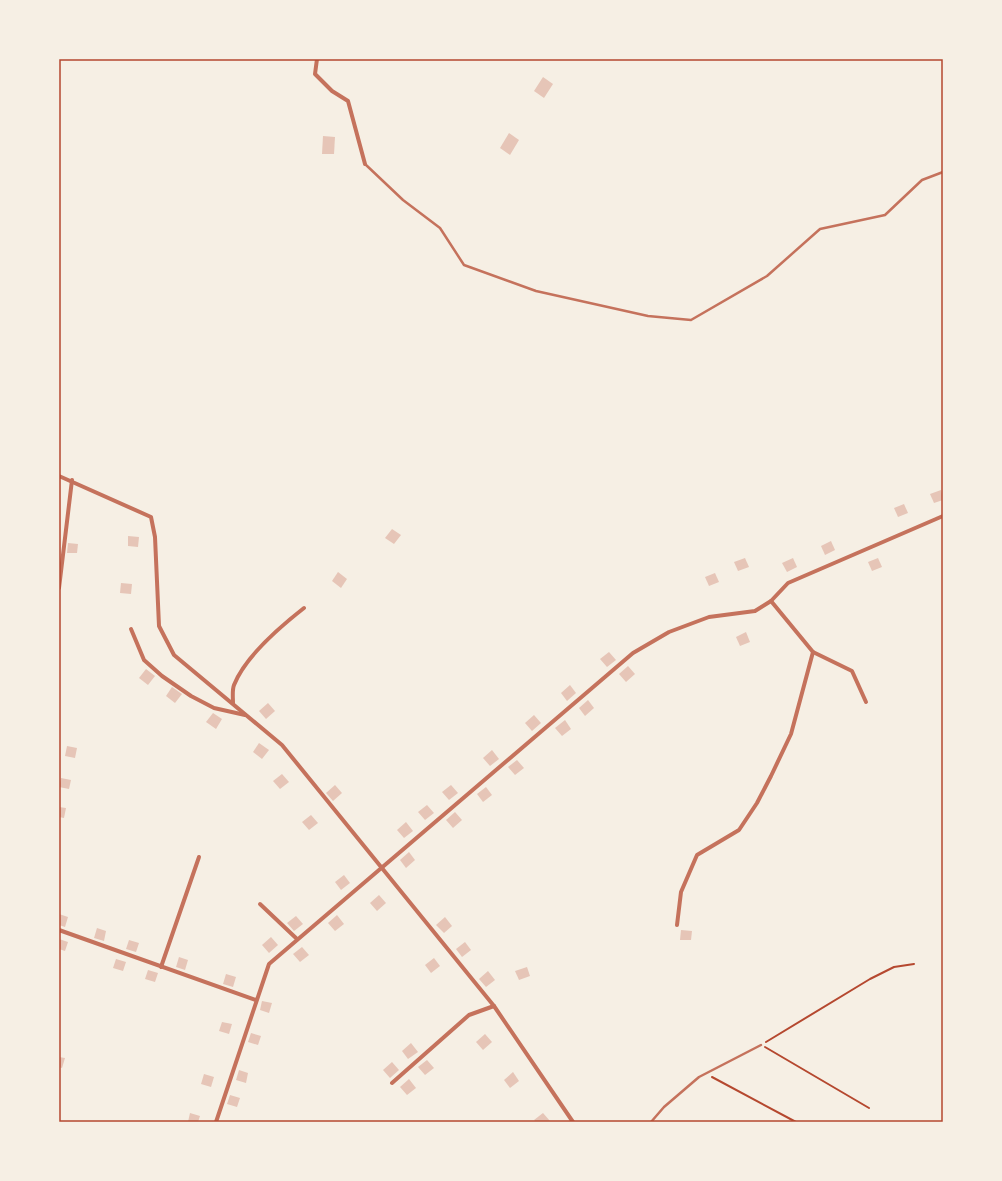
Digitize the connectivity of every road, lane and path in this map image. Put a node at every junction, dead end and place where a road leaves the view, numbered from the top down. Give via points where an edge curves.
1 (317, 59) edge
2 (365, 164) joint
3 (943, 172) edge
4 (59, 476) edge
5 (72, 480) junction
6 (943, 516) edge
7 (59, 588) edge
8 (771, 601) junction
9 (304, 608) dead end
10 (131, 629) dead end
11 (813, 652) junction
12 (866, 702) dead end
13 (233, 703) junction
14 (248, 716) junction
15 (199, 857) dead end
16 (381, 868) junction
17 (260, 904) dead end
18 (677, 925) dead end
19 (59, 930) edge
20 (297, 939) junction
21 (914, 964) dead end
22 (161, 967) junction
23 (256, 1000) junction
24 (494, 1006) junction
25 (761, 1045) junction
26 (706, 1074) junction
27 (392, 1083) dead end
28 (869, 1108) dead end
29 (216, 1122) edge
30 (573, 1122) edge
31 (650, 1122) edge
32 (796, 1122) edge

1 - 2 street via 315,74 332,91 348,101
2 - 3 lane via 403,200 440,228 464,265 536,291 648,316 691,320 767,276 820,229 885,215 922,180
4 - 5 street
5 - 7 street
5 - 13 street via 151,517 155,537 159,626 174,654
6 - 8 street via 788,583
8 - 11 street
8 - 16 street via 755,611 709,617 669,632 633,653
9 - 13 street via 278,629 242,670 233,686
10 - 14 street via 144,660 162,676 214,708
11 - 12 street via 852,671
11 - 18 street via 791,734 771,776 739,830 697,855 681,892
13 - 14 street
14 - 16 street via 282,745
15 - 22 street
16 - 20 street
16 - 24 street
17 - 20 street
19 - 22 street
20 - 23 street via 269,964
21 - 25 path via 894,967 870,979
22 - 23 street
23 - 29 street
24 - 27 street via 469,1015
24 - 30 street
25 - 26 lane
25 - 28 path
26 - 31 lane via 664,1107
26 - 32 path

